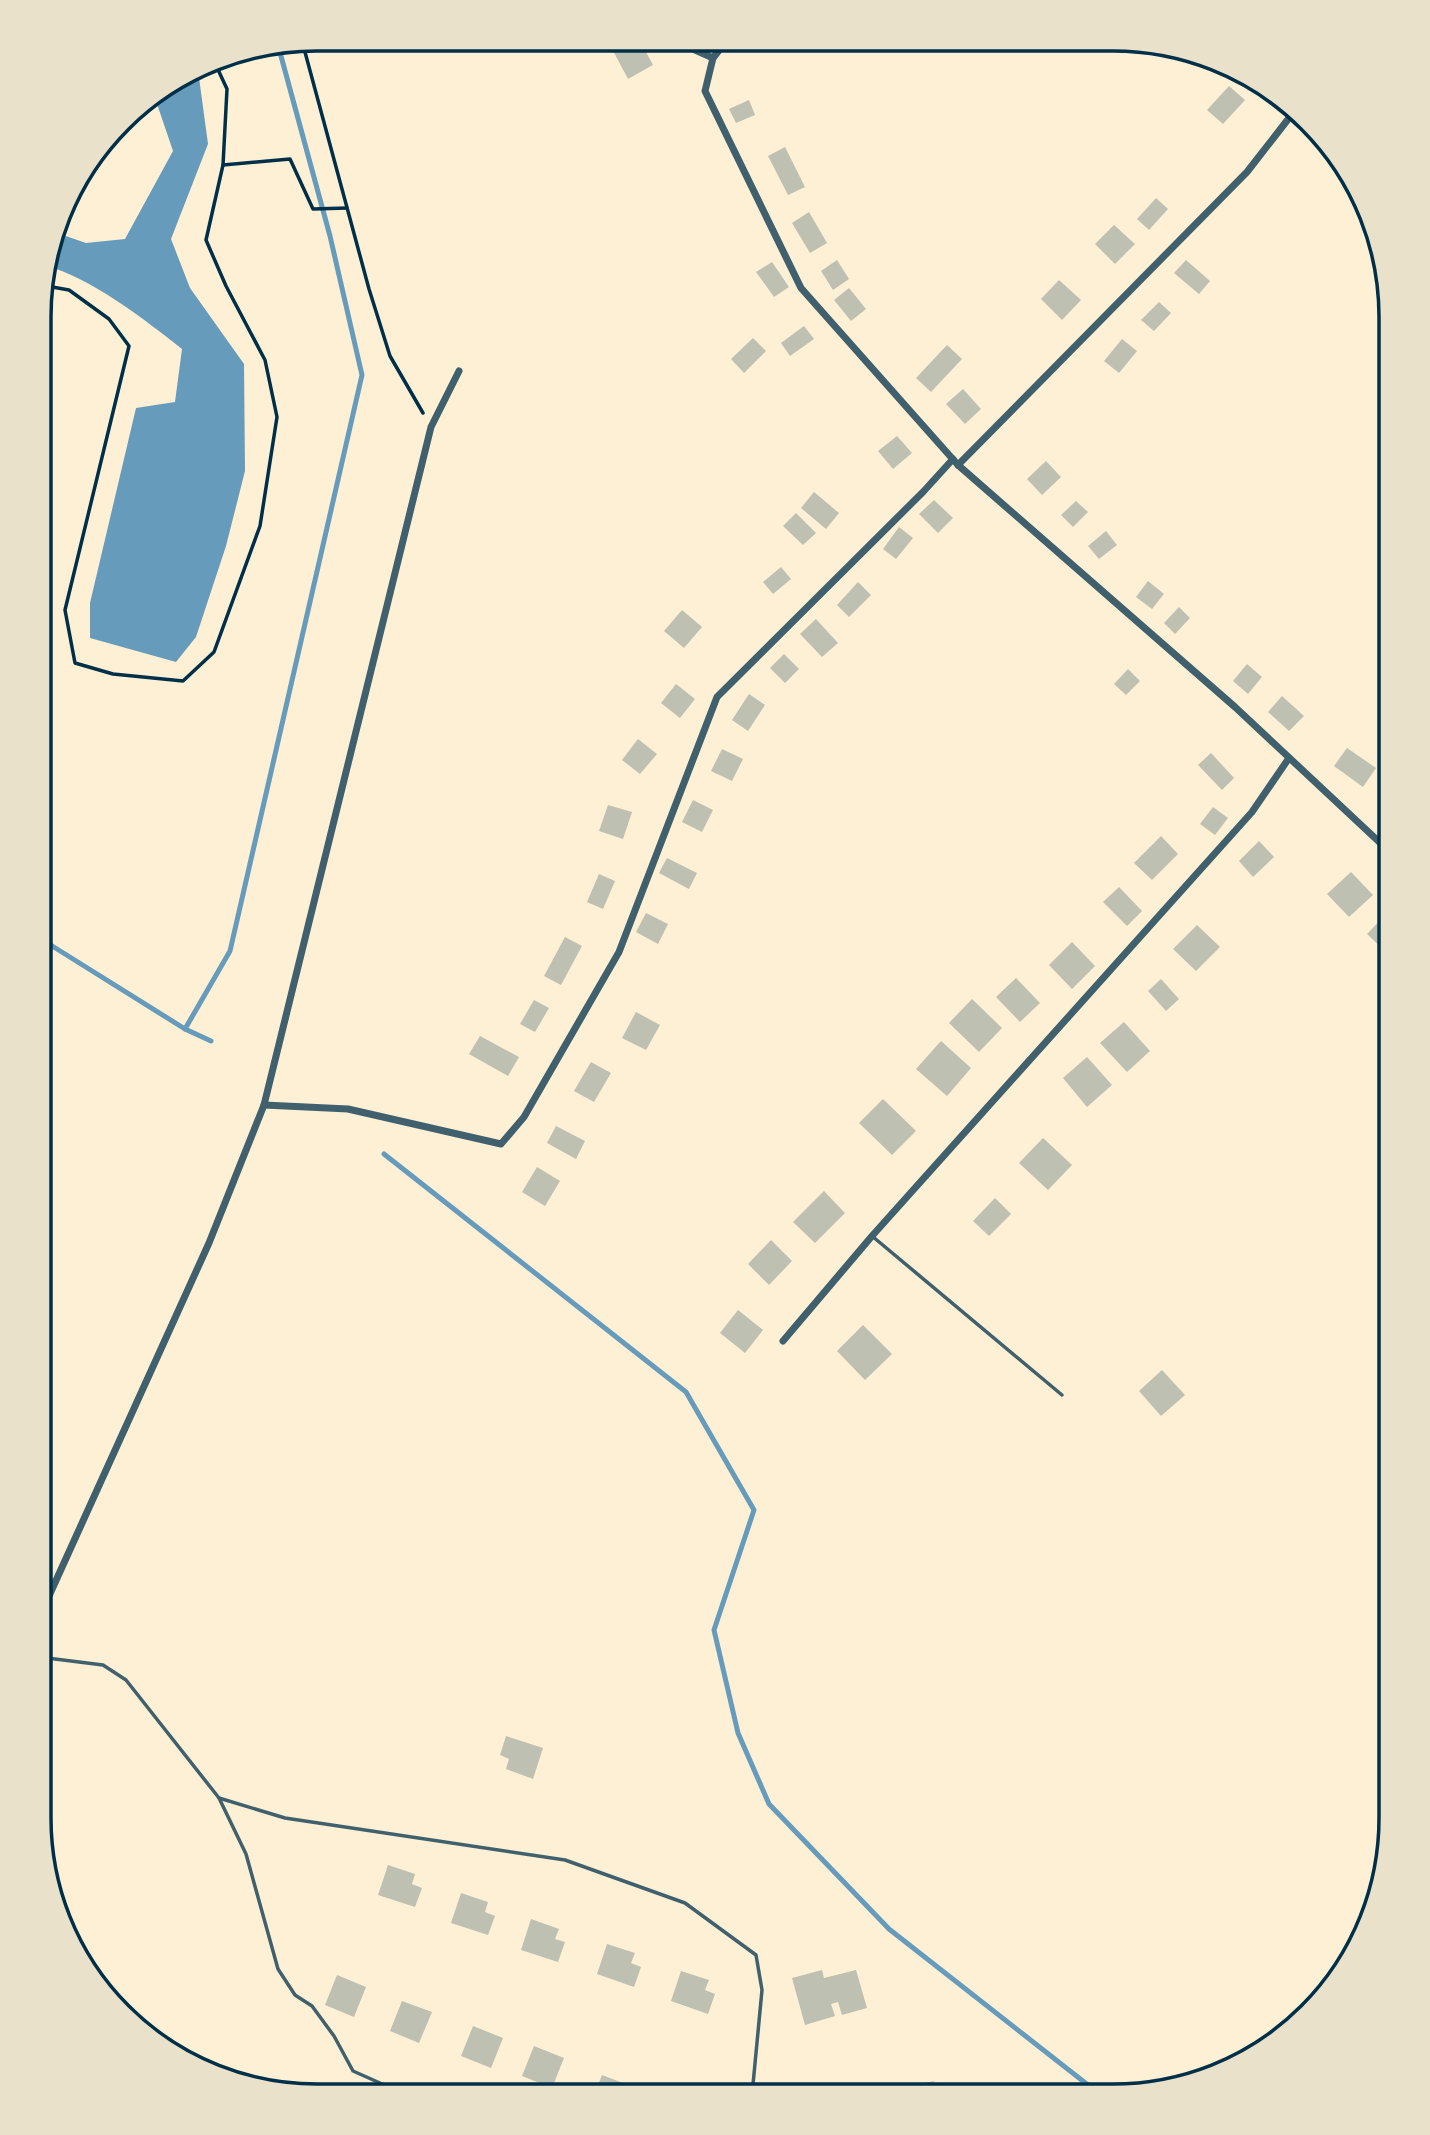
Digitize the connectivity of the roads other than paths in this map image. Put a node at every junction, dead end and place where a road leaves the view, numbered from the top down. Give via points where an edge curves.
1 (697, 51) edge
2 (718, 51) edge
3 (713, 58) junction
4 (1289, 117) edge
5 (459, 371) dead end
6 (956, 462) junction
7 (1289, 758) junction
8 (1379, 842) edge
9 (264, 1105) junction
10 (872, 1236) junction
11 (783, 1341) dead end
12 (1062, 1395) dead end
13 (51, 1591) edge
14 (51, 1658) edge
15 (219, 1798) junction
16 (382, 2084) edge
17 (753, 2084) edge

1 - 3 street
2 - 3 street
3 - 6 street via 705,91 802,288
4 - 6 street via 1247,172
5 - 9 street via 431,428
6 - 7 street
6 - 9 street via 717,697 619,952 524,1117 501,1144 348,1109
7 - 8 street
7 - 10 street via 1252,811
9 - 13 street via 209,1242
10 - 11 street
10 - 12 lane
14 - 15 lane via 103,1665 126,1680
15 - 16 lane via 247,1854 278,1969 295,1995 312,2006 353,2071
15 - 17 lane via 285,1818 565,1860 685,1903 756,1955 762,1990

